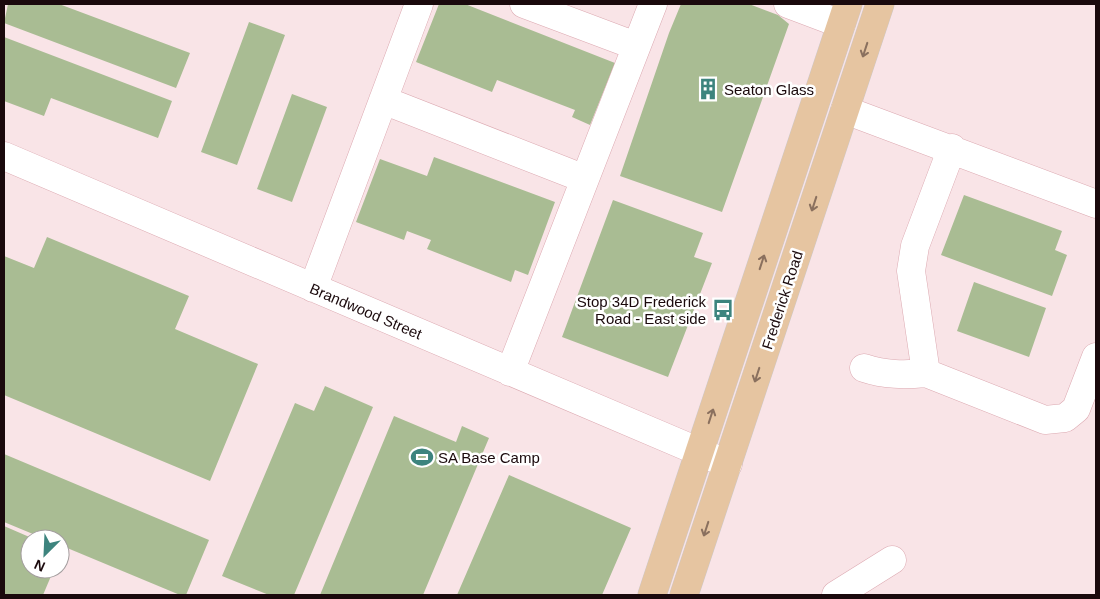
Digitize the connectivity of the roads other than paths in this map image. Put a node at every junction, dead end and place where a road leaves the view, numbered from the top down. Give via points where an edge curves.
1 (419, 4) edge
2 (524, 4) edge
3 (653, 4) edge
4 (788, 4) edge
5 (880, 4) edge
6 (844, 14) edge
7 (636, 46) junction
8 (383, 100) junction
9 (845, 110) junction
10 (952, 148) junction
11 (4, 156) edge
12 (585, 179) junction
13 (1096, 204) edge
14 (313, 288) junction
15 (1096, 357) edge
16 (864, 368) dead end
17 (510, 372) junction
18 (926, 373) junction
19 (699, 453) junction
20 (728, 464) junction
21 (892, 560) dead end
22 (652, 595) edge
23 (684, 595) edge
24 (836, 595) edge

1 - 8 street
2 - 7 street
3 - 7 street
4 - 6 street
5 -> 9 main road, Frederick Road
19 -> 6 main road, Frederick Road
7 - 12 street
8 - 12 street
8 - 14 street
9 - 10 street
9 -> 20 main road, Frederick Road
10 - 13 street
10 - 18 street via 915,246 911,270
11 - 14 street, Brandwood Street
12 - 17 street
14 - 17 street, Brandwood Street
15 - 18 street via 1076,409 1065,418 1045,420
16 - 18 street via 902,375
17 - 19 street, Brandwood Street
19 - 20 street, Brandwood Street
19 - 22 main road, Frederick Road
20 -> 23 main road, Frederick Road
21 - 24 street

